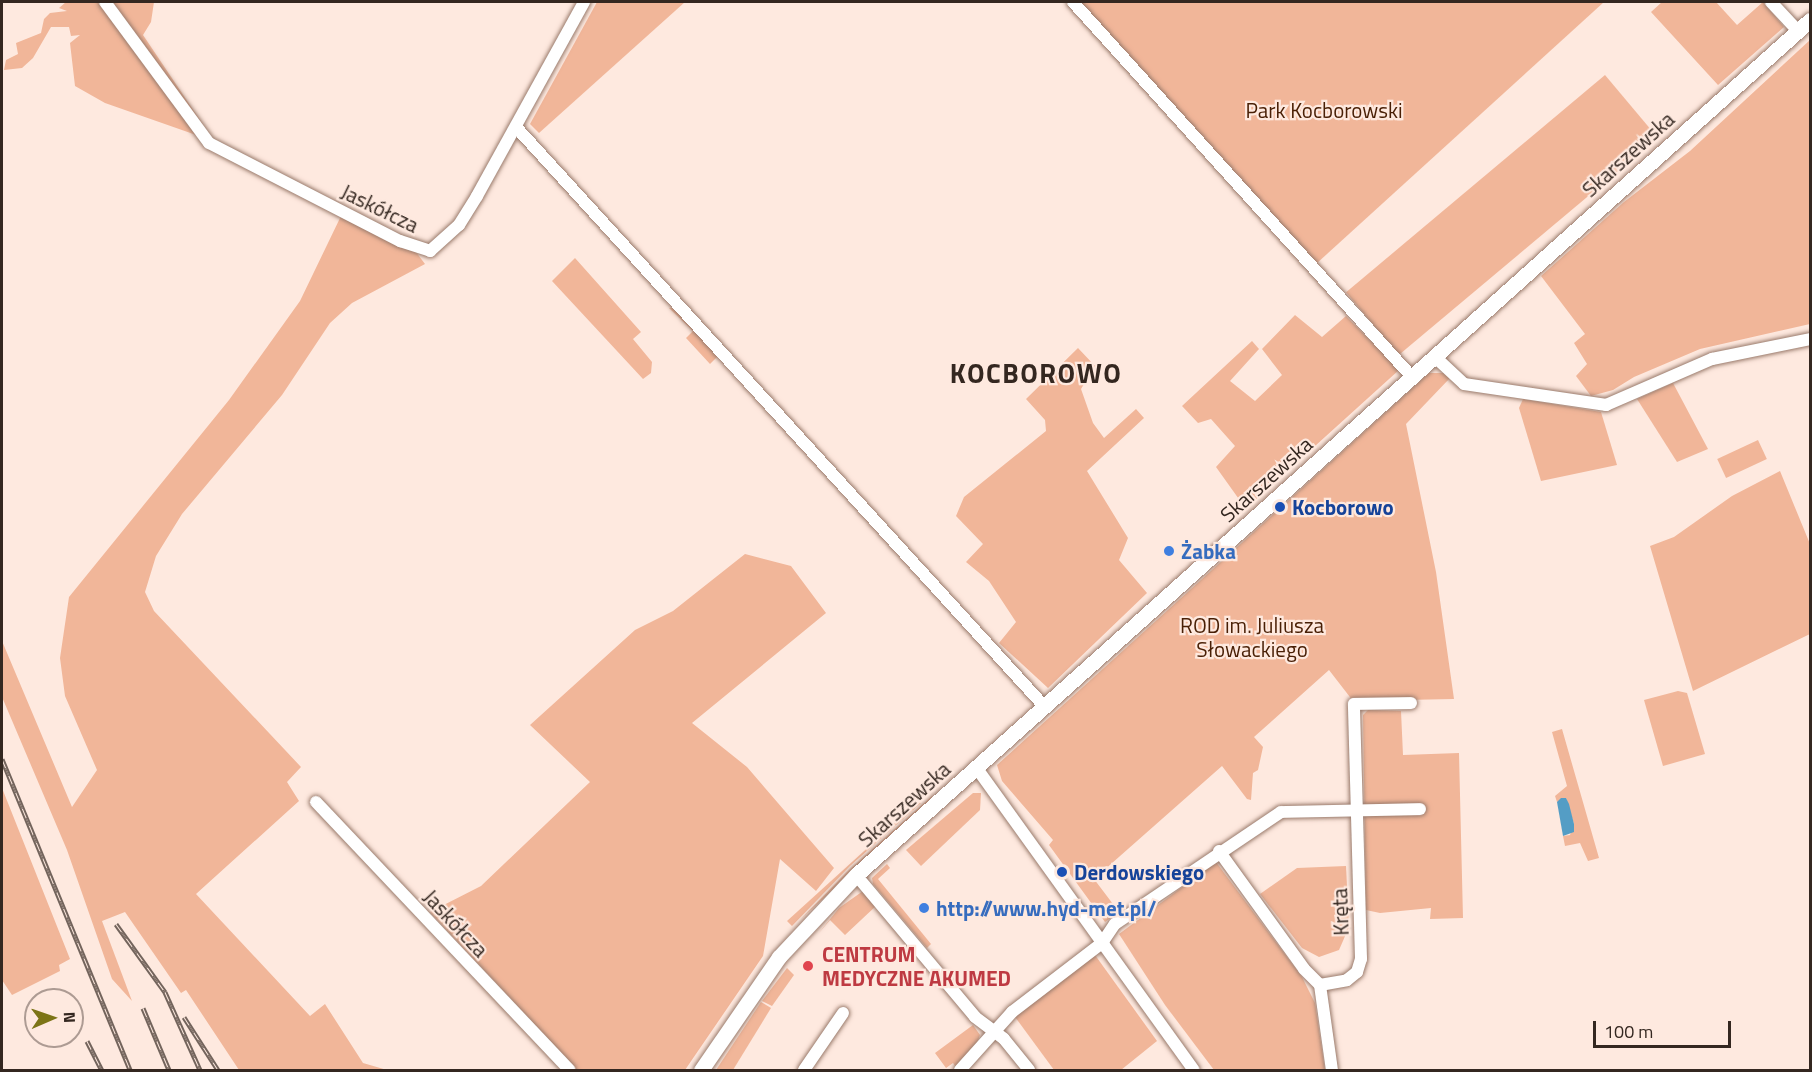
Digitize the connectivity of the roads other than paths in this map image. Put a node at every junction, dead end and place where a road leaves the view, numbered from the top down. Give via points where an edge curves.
1 (105, 2) edge
2 (584, 2) edge
3 (1073, 2) edge
4 (1771, 2) edge
5 (1810, 20) edge
6 (1798, 31) junction
7 (516, 128) junction
8 (1810, 339) edge
9 (1434, 356) junction
10 (1411, 376) junction
11 (1411, 703) dead end
12 (1044, 706) junction
13 (976, 767) junction
14 (316, 802) dead end
15 (1356, 809) junction
16 (1420, 809) dead end
17 (1219, 851) junction
18 (856, 875) junction
19 (1102, 943) junction
20 (1320, 986) junction
21 (843, 1013) dead end
22 (995, 1032) junction
23 (568, 1071) edge
24 (701, 1071) edge
25 (804, 1071) edge
26 (960, 1071) edge
27 (1029, 1071) edge
28 (1194, 1071) edge
29 (1332, 1071) edge

1 - 7 street, Jaskółcza via 209,143 425,251 438,246 459,225
2 - 7 street, Jaskółcza
3 - 10 street
4 - 6 street
5 - 6 main road, Skarszewska
6 - 9 main road, Skarszewska
7 - 12 street
8 - 9 street via 1712,359 1606,405 1464,384
9 - 10 main road, Skarszewska
10 - 12 main road, Skarszewska
11 - 15 street, Kręta via 1354,704
12 - 13 main road, Skarszewska
13 - 18 main road, Skarszewska
13 - 19 street
14 - 23 street, Jaskółcza
15 - 16 street
15 - 17 street via 1281,812
15 - 20 street, Kręta via 1361,959 1357,972 1347,980
17 - 19 street via 1115,924
17 - 20 street via 1271,928
18 - 22 street via 975,1017
18 - 24 main road, Skarszewska via 779,957
19 - 22 street via 1012,1012
19 - 28 street
20 - 29 street
21 - 25 street
22 - 26 street
22 - 27 street

